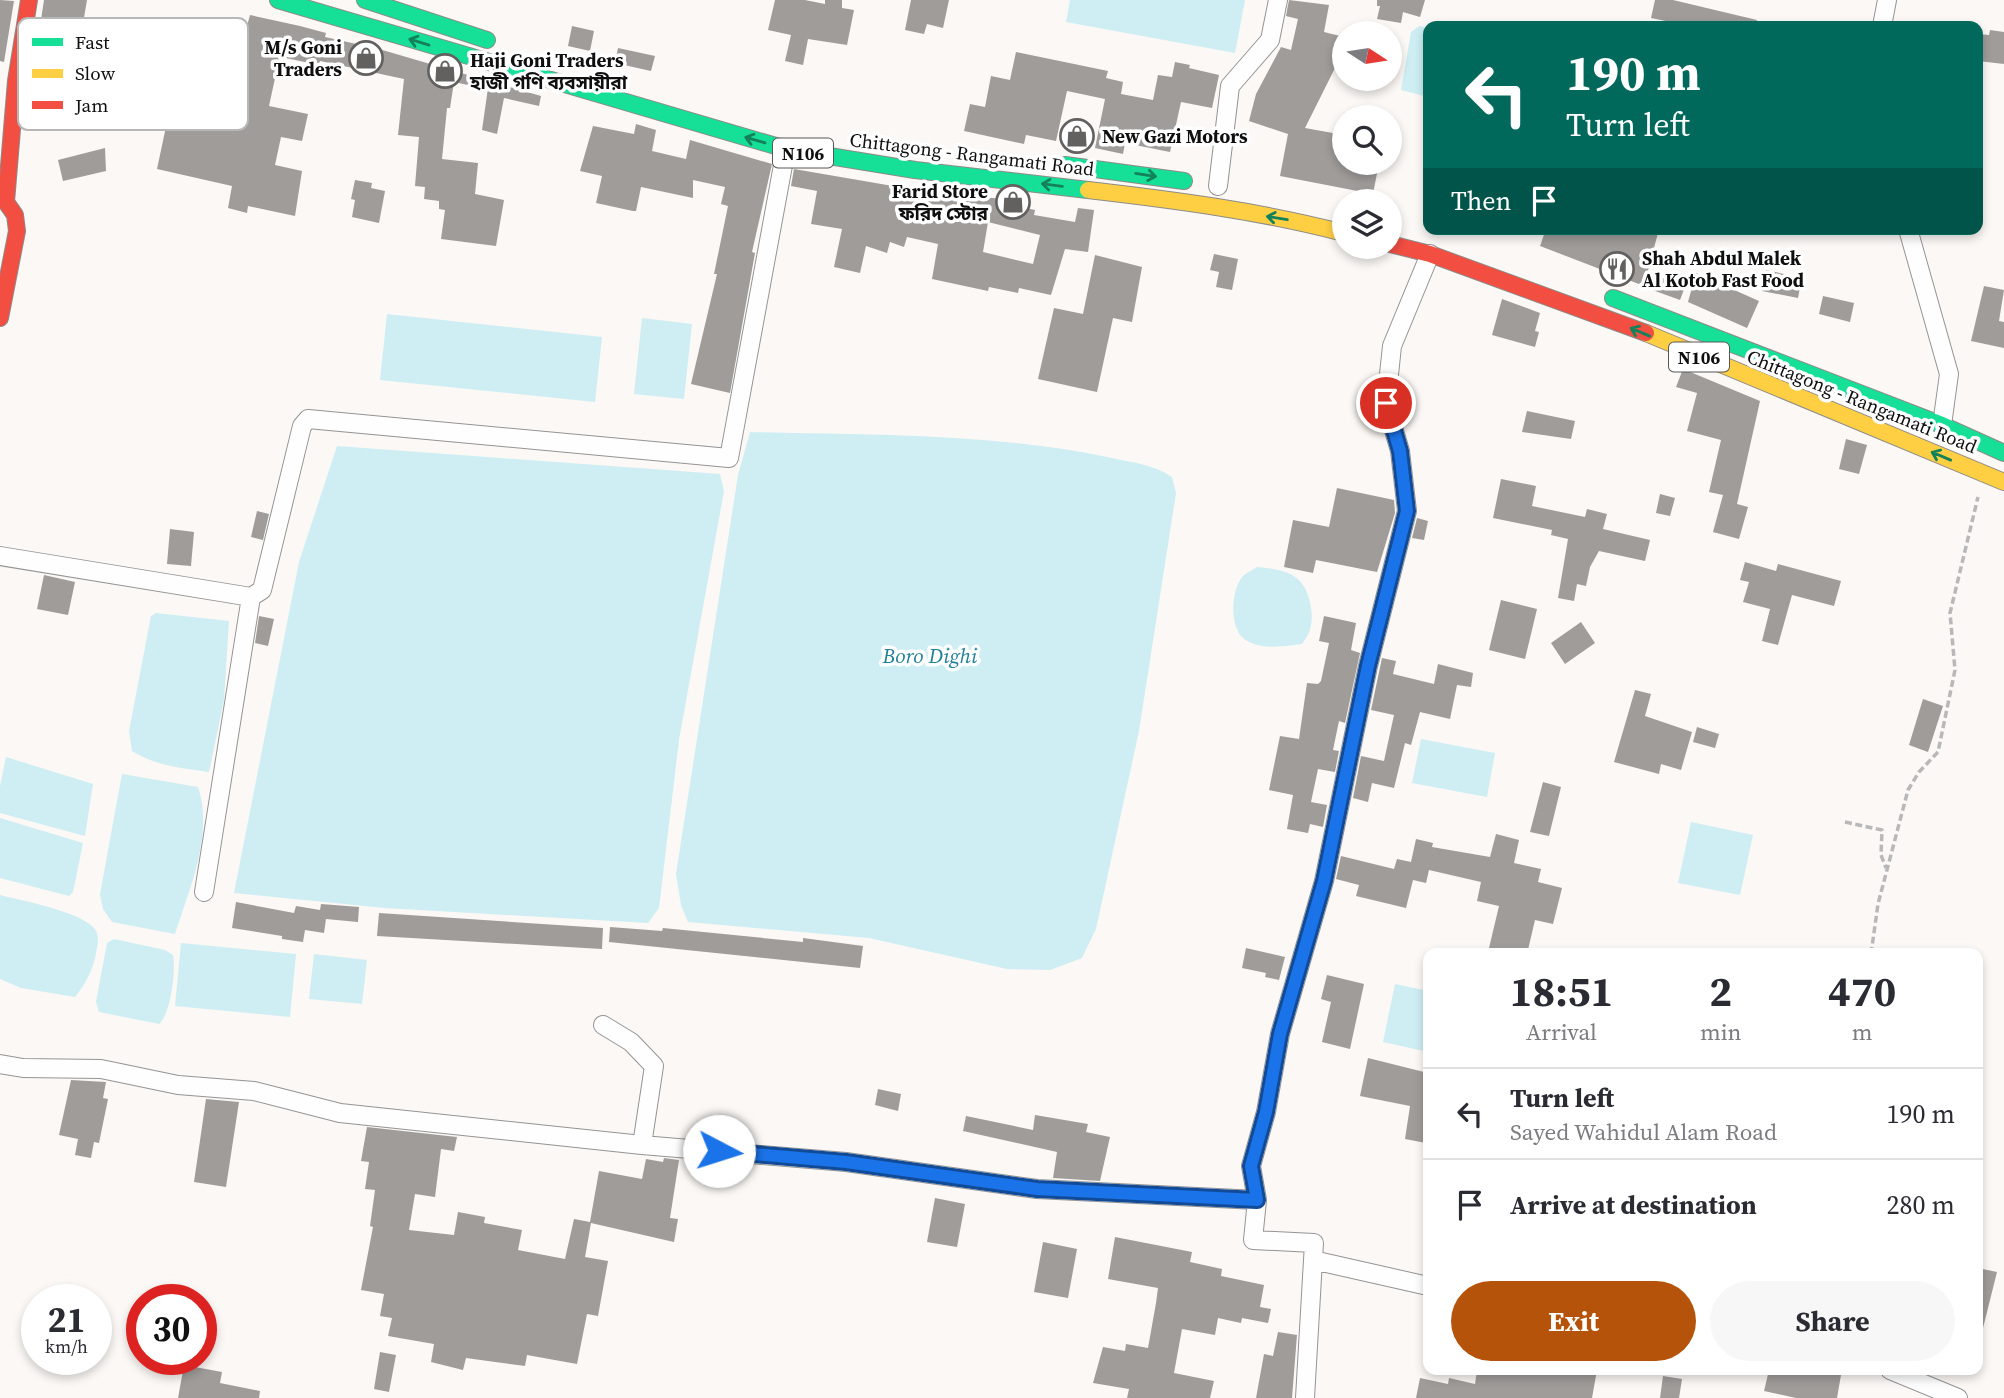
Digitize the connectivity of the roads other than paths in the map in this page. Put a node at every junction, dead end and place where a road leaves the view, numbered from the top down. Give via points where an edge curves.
1 (29, 0) edge
2 (278, 0) edge
3 (1278, 0) edge
4 (1887, 0) edge
5 (377, 2) edge
6 (26, 18) edge
7 (1883, 21) edge
8 (497, 43) dead end
9 (18, 68) edge
10 (786, 149) junction
11 (1053, 164) dead end
12 (1224, 187) joint
13 (1332, 230) edge
14 (1910, 235) edge
15 (1402, 247) edge
16 (1430, 254) junction
17 (1603, 295) dead end
18 (0, 318) edge
19 (1942, 425) junction
20 (2004, 453) edge
21 (2004, 482) edge
22 (0, 556) edge
23 (251, 597) junction
24 (204, 892) dead end
25 (603, 1025) dead end
26 (0, 1063) edge
27 (642, 1145) junction
28 (1257, 1200) junction
29 (1313, 1260) junction
30 (1423, 1285) edge
31 (1901, 1375) edge
32 (1305, 1398) edge
33 (1958, 1398) edge

1 - 6 main road
10 -> 2 main road, Chittagong - Rangamati Road / N106
3 - 12 street via 1270,40 1230,86
4 - 7 street
5 - 8 main road
9 - 18 main road via 6,202 15,215 17,231
13 -> 10 main road, Chittagong - Rangamati Road / N106 via 1170,200 915,170
10 - 23 street via 729,458 308,419 302,426 262,590
11 -> 12 main road, Chittagong - Rangamati Road
14 - 19 street via 1950,374
15 - 16 main road, Chittagong - Rangamati Road / N106
21 -> 16 main road, Chittagong - Rangamati Road / N106 via 1604,316
16 - 28 street via 1392,346 1386,403 1400,451 1407,511 1359,705 1324,881 1280,1034 1251,1166
17 - 19 main road, Chittagong - Rangamati Road / N106
19 - 20 main road, Chittagong - Rangamati Road / N106
22 - 23 street
23 - 24 street
25 - 27 street via 631,1042 654,1066
26 - 27 street via 23,1068 101,1069 178,1085 254,1091 340,1113
27 - 28 street via 846,1162 1037,1189
28 - 29 street via 1253,1240 1314,1243
29 - 30 street
29 - 32 street
31 - 33 street

